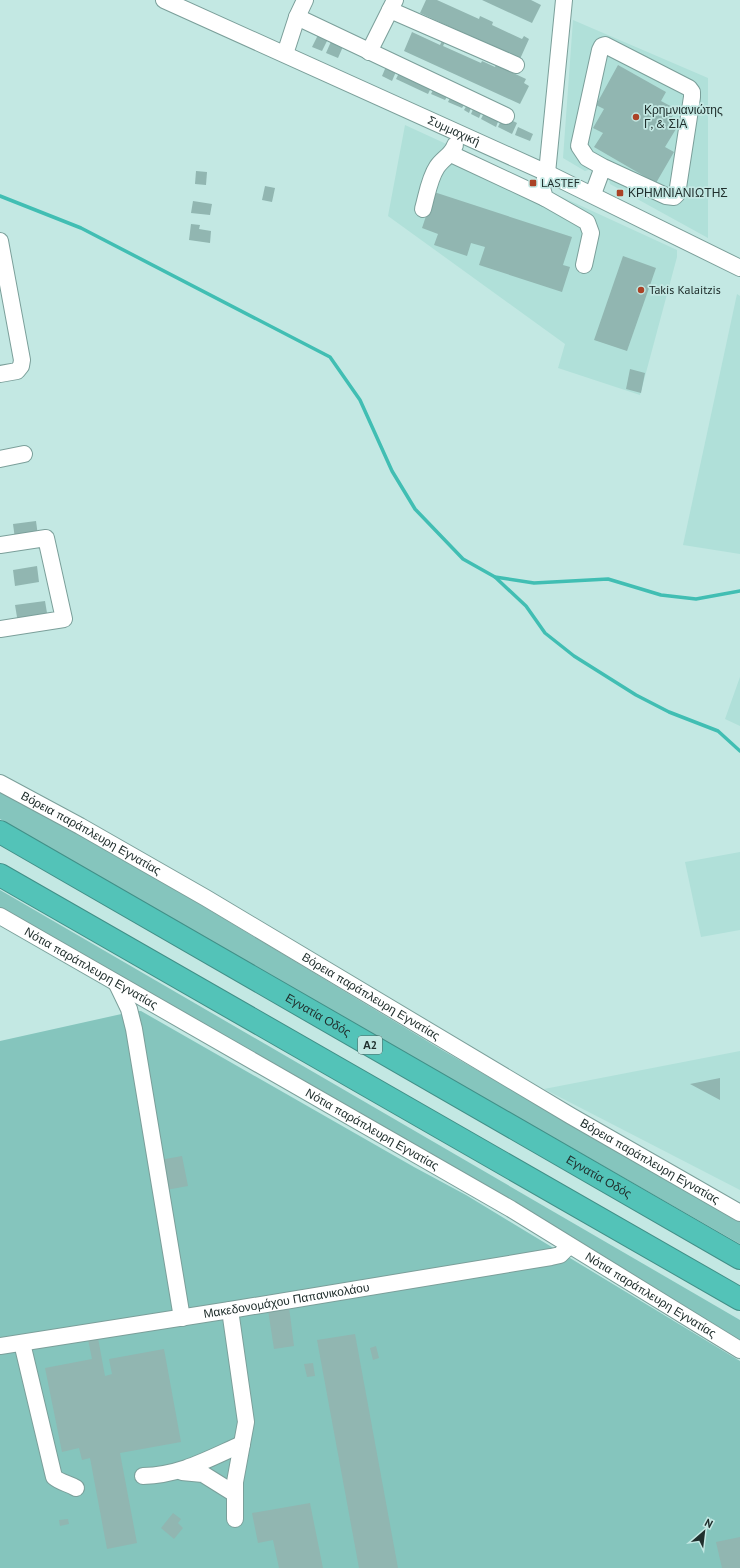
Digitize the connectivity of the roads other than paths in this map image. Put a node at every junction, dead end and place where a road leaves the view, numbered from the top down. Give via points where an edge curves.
1 (164, 0) edge
2 (305, 0) edge
3 (564, 0) edge
4 (392, 5) edge
5 (297, 17) junction
6 (369, 52) junction
7 (285, 54) junction
8 (516, 65) dead end
9 (506, 116) dead end
10 (458, 132) junction
11 (451, 154) junction
12 (603, 167) junction
13 (547, 173) junction
14 (593, 194) junction
15 (545, 198) junction
16 (423, 209) dead end
17 (0, 242) edge
18 (584, 264) dead end
19 (740, 268) edge
20 (0, 374) edge
21 (24, 454) dead end
22 (0, 459) edge
23 (0, 545) edge
24 (0, 629) edge
25 (0, 783) edge
26 (0, 832) edge
27 (0, 875) edge
28 (0, 916) edge
29 (117, 984) junction
30 (740, 1213) edge
31 (569, 1246) junction
32 (740, 1258) edge
33 (740, 1299) edge
34 (230, 1310) junction
35 (182, 1318) junction
36 (22, 1343) junction
37 (0, 1346) edge
38 (740, 1350) edge
39 (242, 1444) junction
40 (178, 1472) junction
41 (143, 1476) dead end
42 (76, 1488) dead end
43 (235, 1494) junction
44 (235, 1519) dead end

1 - 7 street, Συμμαχική
2 - 5 street
3 - 13 street
4 - 6 street
4 - 8 street
5 - 6 street
5 - 7 street
6 - 9 street
7 - 10 street, Συμμαχική
10 - 11 street
10 - 13 street, Συμμαχική
11 - 15 street
11 - 16 street via 445,157 437,168 430,182
12 - 12 street via 587,158 579,146 600,50 605,45 689,88 692,97 677,194 674,197 666,196
12 - 14 street
13 - 14 street, Συμμαχική
13 - 15 street via 542,188
14 - 19 street, Συμμαχική
15 - 18 street via 587,222 591,233
17 - 20 street via 22,360 17,371
21 - 22 street
23 - 24 street via 46,538 64,619
25 - 30 street, Βόρεια παράπλευρη Εγνατίας via 206,898 571,1116
26 - 32 highway, Εγνατία Οδός / Α2
27 - 33 highway
28 - 29 street, Νότια παράπλευρη Εγνατίας
29 - 31 street, Νότια παράπλευρη Εγνατίας via 436,1165
29 - 35 street via 129,1009 134,1030
31 - 34 street, Μακεδονομάχου Παπανικολάου via 560,1255 551,1257
31 - 38 street, Νότια παράπλευρη Εγνατίας
34 - 35 street, Μακεδονομάχου Παπανικολάου
34 - 39 street via 246,1422
35 - 36 street, Μακεδονομάχου Παπανικολάου
36 - 37 street, Μακεδονομάχου Παπανικολάου
36 - 42 street via 54,1477 61,1483
39 - 40 street
39 - 43 street
40 - 41 street via 161,1476
40 - 43 street via 203,1474
43 - 44 street

